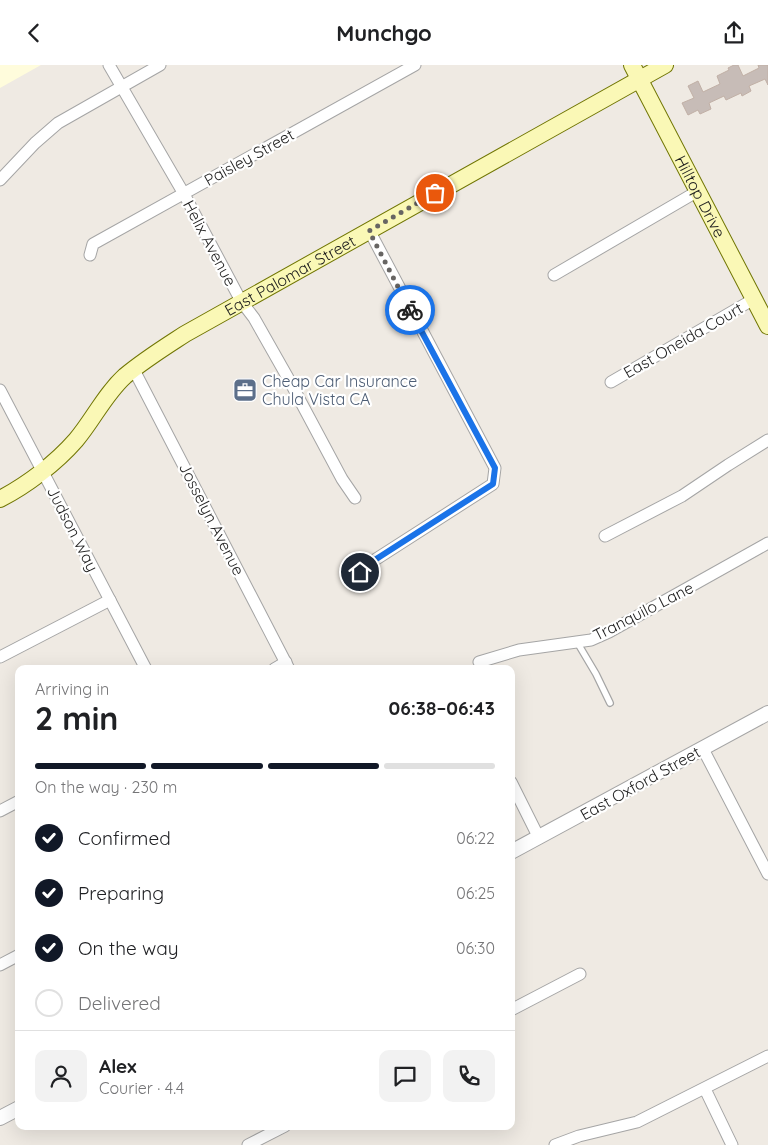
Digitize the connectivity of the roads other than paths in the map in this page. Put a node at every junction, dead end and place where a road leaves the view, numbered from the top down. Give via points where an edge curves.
1 (109, 65) edge
2 (160, 65) edge
3 (415, 65) edge
4 (665, 65) edge
5 (635, 72) edge
6 (121, 87) junction
7 (0, 180) edge
8 (698, 191) junction
9 (184, 194) junction
10 (369, 231) junction
11 (90, 255) dead end
12 (554, 275) dead end
13 (754, 299) junction
14 (241, 301) junction
15 (768, 326) edge
16 (134, 370) junction
17 (611, 382) dead end
18 (0, 390) edge
19 (768, 440) edge
20 (43, 470) junction
21 (355, 498) dead end
22 (0, 499) edge
23 (605, 536) dead end
24 (768, 543) edge
25 (351, 581) dead end
26 (110, 600) junction
27 (577, 642) junction
28 (0, 657) edge
29 (479, 662) dead end
30 (144, 665) edge
31 (286, 665) edge
32 (610, 703) dead end
33 (768, 713) edge
34 (703, 749) junction
35 (515, 790) edge
36 (15, 803) edge
37 (0, 811) edge
38 (539, 838) junction
39 (515, 850) edge
40 (768, 874) edge
41 (15, 957) edge
42 (0, 965) edge
43 (580, 974) dead end
44 (515, 1008) edge
45 (768, 1056) edge
46 (705, 1089) junction
47 (15, 1110) edge
48 (0, 1118) edge
49 (277, 1130) edge
50 (248, 1145) edge
51 (555, 1145) edge
52 (732, 1145) edge

1 - 6 street, Helix Avenue
2 - 6 street
3 - 9 street, Paisley Street
4 - 5 main road, East Palomar Street
5 - 8 main road, Hilltop Drive
5 - 10 main road, East Palomar Street
6 - 7 street via 58,123
6 - 9 street, Helix Avenue
8 - 12 street
8 - 13 main road, Hilltop Drive
9 - 11 street, Paisley Street via 93,245
9 - 14 street, Helix Avenue
10 - 14 main road, East Palomar Street
10 - 25 street via 495,468 495,476 493,484 370,563
13 - 15 main road, Hilltop Drive
13 - 17 street, East Oneida Court
14 - 16 main road, East Palomar Street via 155,353
14 - 21 street, Helix Avenue via 254,318
16 - 20 main road, East Palomar Street via 109,395 76,440
16 - 31 street, Josselyn Avenue
18 - 20 street, Judson Way
19 - 23 street via 682,497
20 - 22 main road, East Palomar Street
20 - 26 street, Judson Way
24 - 27 street, Tranquilo Lane via 609,632
26 - 28 street
26 - 30 street, Judson Way
27 - 29 street, Tranquilo Lane via 519,650
27 - 32 lane
33 - 34 street, East Oxford Street
34 - 38 street, East Oxford Street
34 - 40 street
35 - 38 street
36 - 37 street
38 - 39 street, East Oxford Street
41 - 42 street
43 - 44 street
45 - 46 street
46 - 51 street via 637,1123
46 - 52 street
47 - 48 street
49 - 50 street

